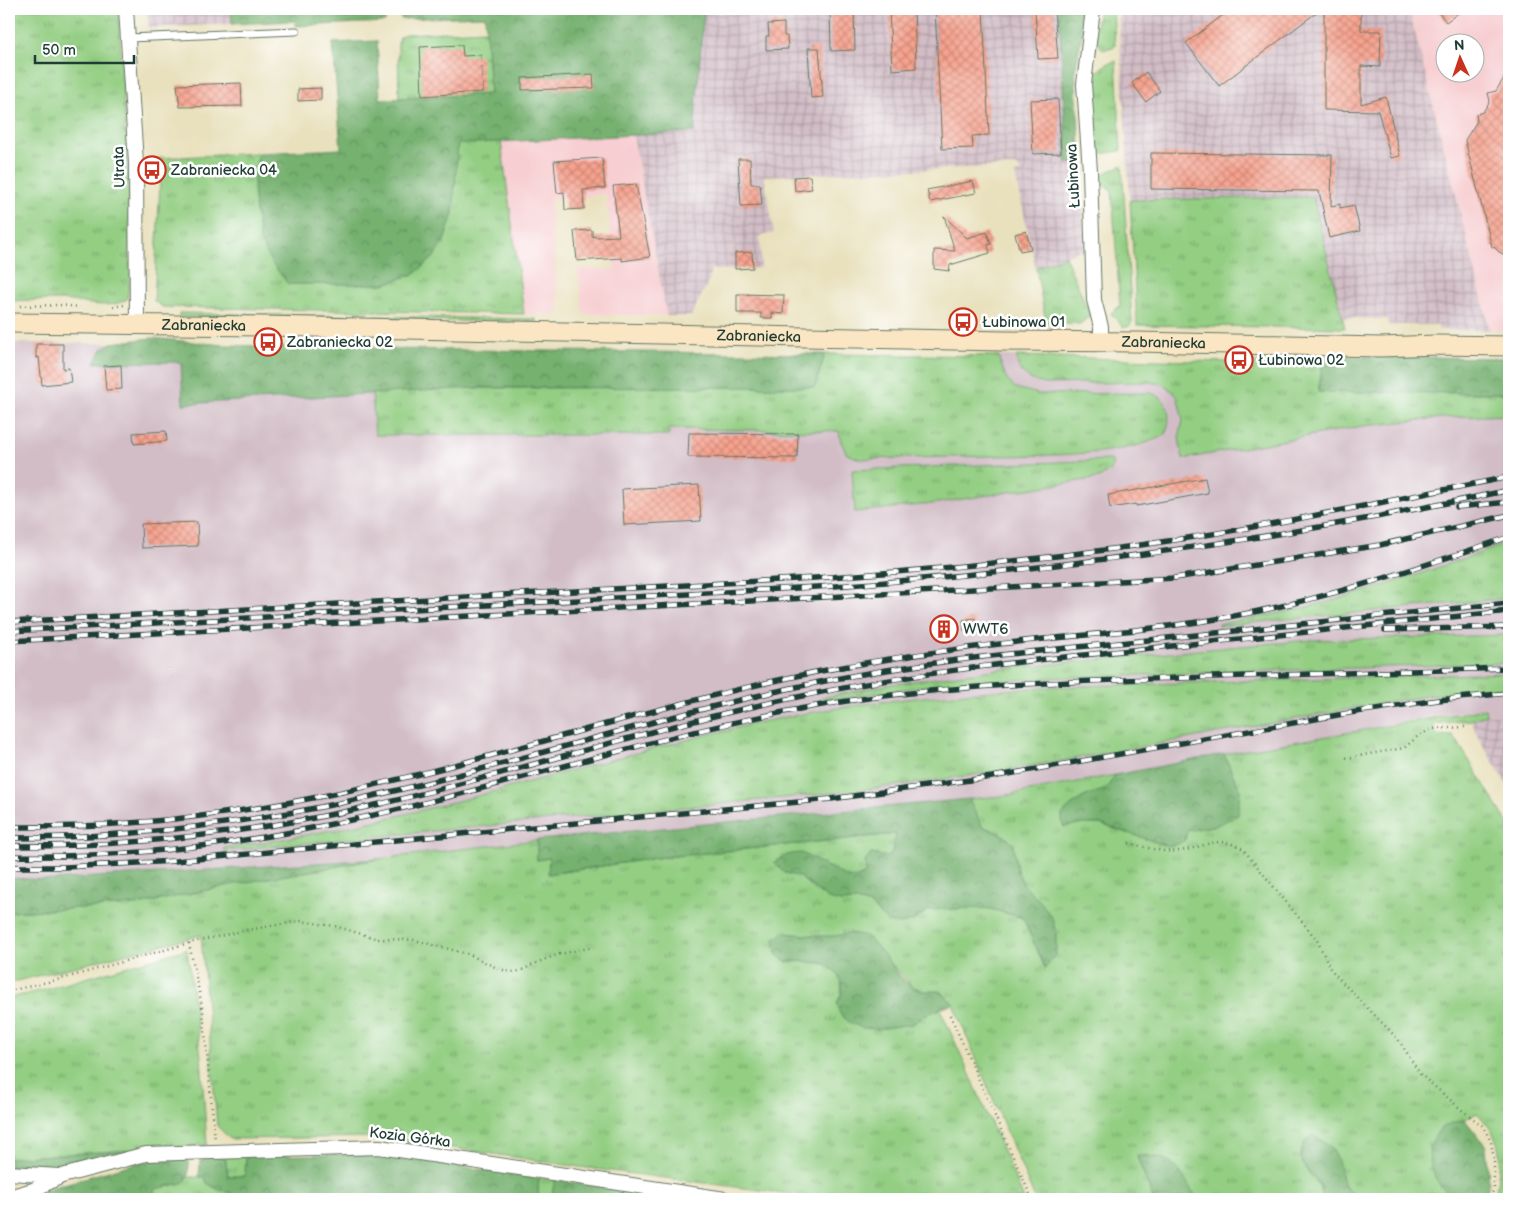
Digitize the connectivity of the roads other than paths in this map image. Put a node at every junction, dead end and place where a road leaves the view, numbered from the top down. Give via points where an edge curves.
1 (126, 9) edge
2 (1093, 9) edge
3 (296, 31) dead end
4 (128, 38) junction
5 (9, 323) edge
6 (137, 324) junction
7 (1101, 341) junction
8 (1509, 346) edge
9 (9, 1173) edge
10 (62, 1176) junction
11 (9, 1197) edge
12 (725, 1199) edge

1 - 4 street, Utrata
2 - 7 street, Łubinowa via 1084,84 1094,300
3 - 4 lane
4 - 6 street, Utrata via 136,163
5 - 6 main road, Zabraniecka
6 - 7 main road, Zabraniecka
7 - 8 main road, Zabraniecka
9 - 10 street, Kozia Górka
10 - 11 street, Kozia Górka
10 - 12 street, Kozia Górka via 146,1154 379,1147

